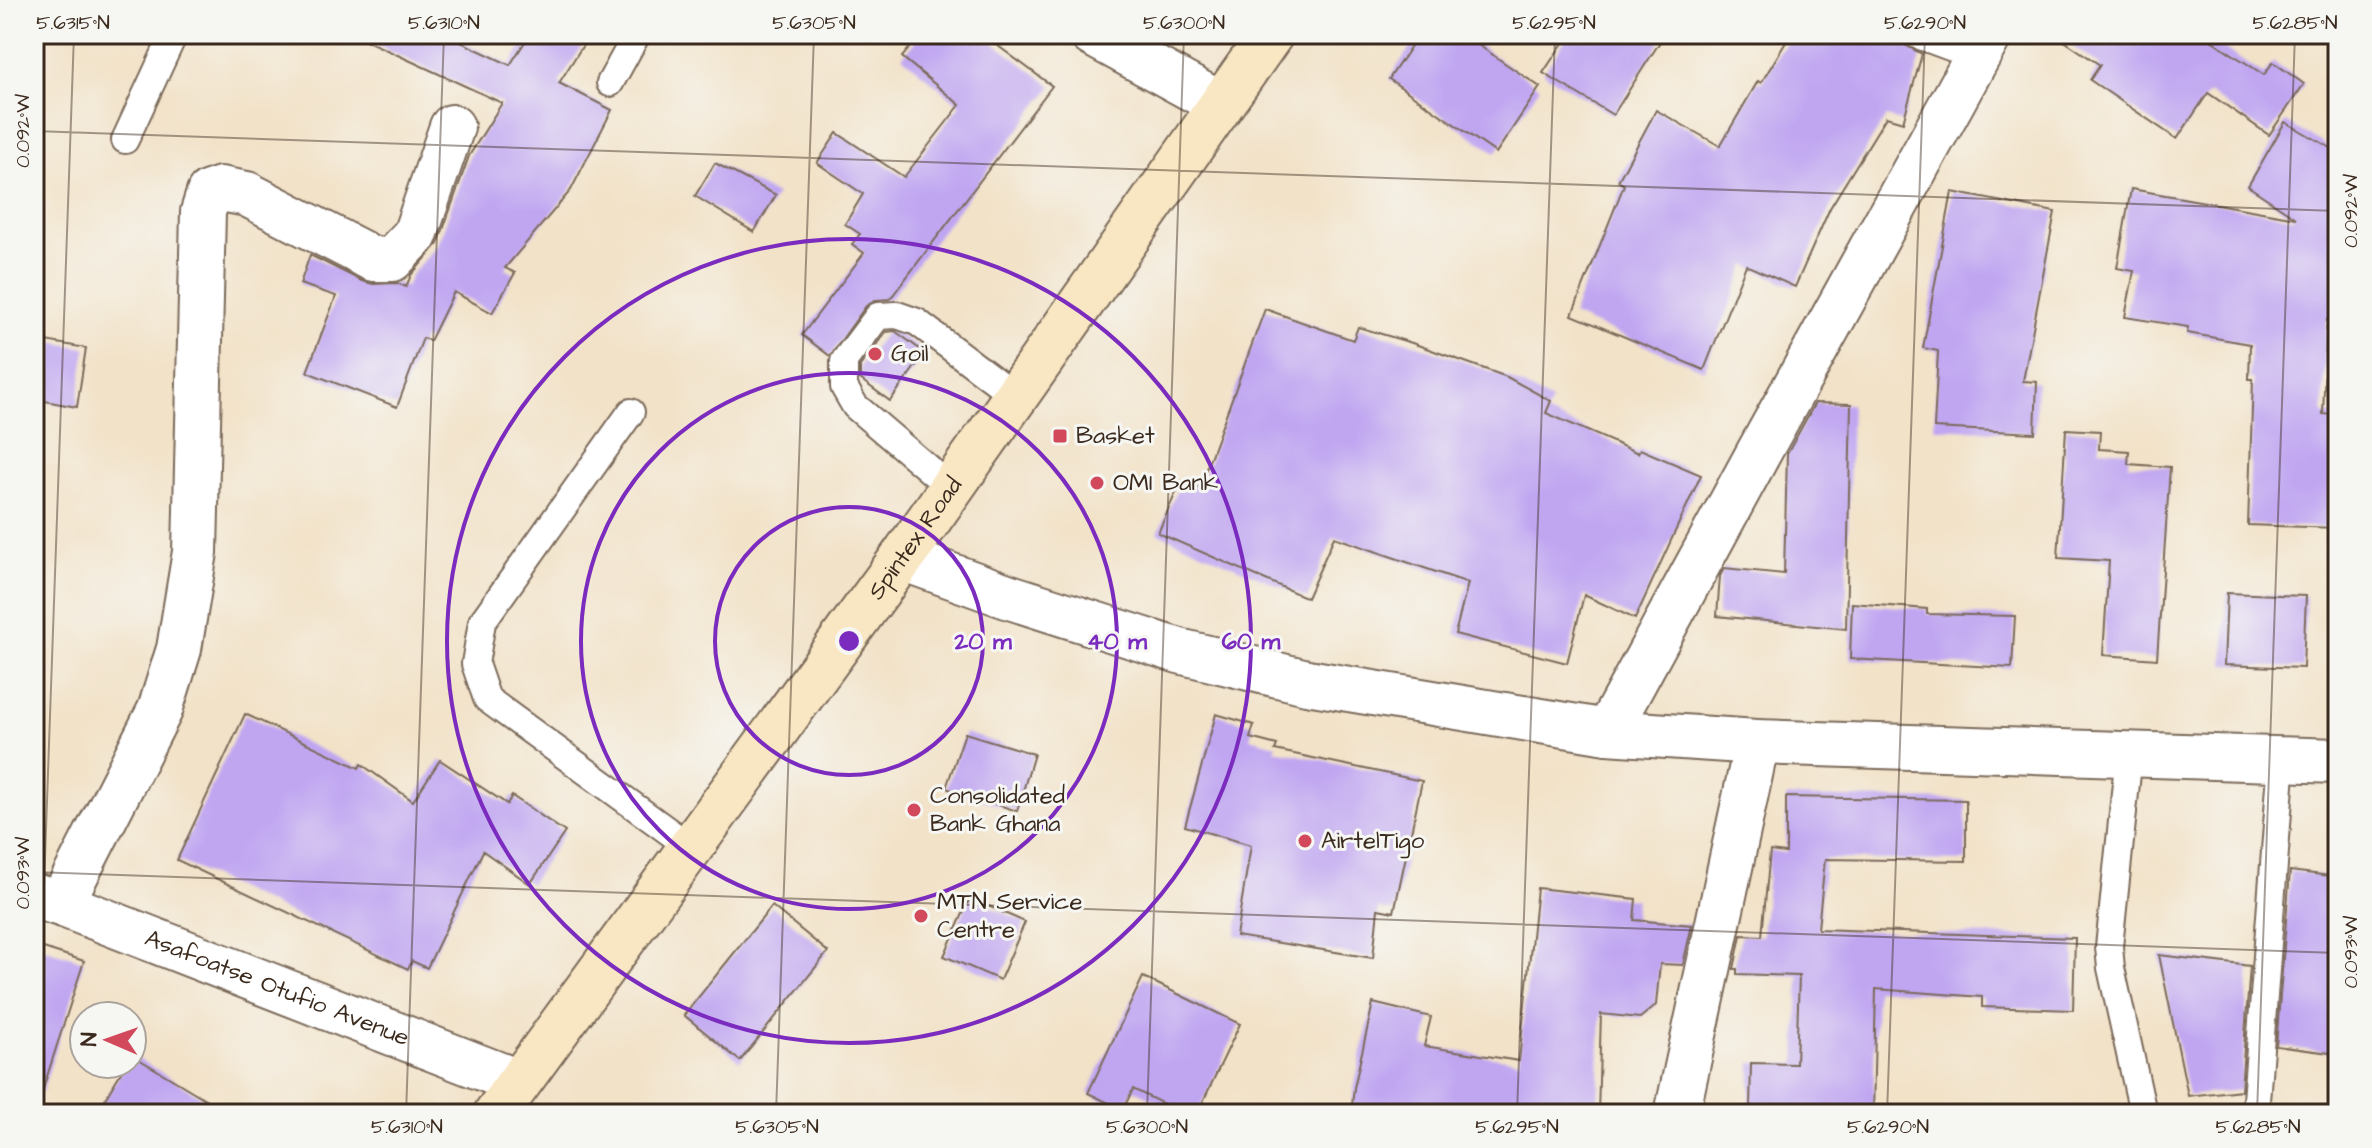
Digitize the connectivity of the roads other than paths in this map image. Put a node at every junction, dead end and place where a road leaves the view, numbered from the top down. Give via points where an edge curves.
1 (174, 34) edge
2 (637, 34) edge
3 (1092, 34) edge
4 (1271, 34) edge
5 (1915, 34) edge
6 (1984, 45) edge
7 (610, 83) dead end
8 (1220, 104) junction
9 (452, 127) dead end
10 (125, 140) dead end
11 (1015, 396) junction
12 (631, 412) dead end
13 (951, 488) junction
14 (902, 558) junction
15 (1607, 732) junction
16 (1757, 742) junction
17 (2129, 754) junction
18 (2282, 759) junction
19 (2338, 761) edge
20 (690, 847) junction
21 (48, 900) edge
22 (507, 1098) edge
23 (2142, 1108) dead end
24 (1677, 1114) edge
25 (2255, 1114) edge

1 - 10 lane
2 - 7 lane
3 - 8 street
4 - 8 main road, Spintex Road
5 - 6 lane
6 - 15 street
8 - 11 main road, Spintex Road
9 - 21 street via 415,235 392,259 373,259 247,194 221,189 209,193 203,212 195,552 179,649 160,710
11 - 13 main road, Spintex Road
11 - 13 lane via 917,322 897,315 878,316 844,361 844,387 855,406
12 - 20 lane via 482,622 475,664 487,699
13 - 14 main road, Spintex Road
14 - 15 street via 1179,651 1307,682
14 - 20 main road, Spintex Road
15 - 16 street
16 - 17 street
16 - 24 street
17 - 18 street
17 - 23 lane via 2109,947
18 - 19 street
18 - 25 lane
20 - 22 main road, Spintex Road
21 - 22 street, Asafoatse Otufio Avenue

